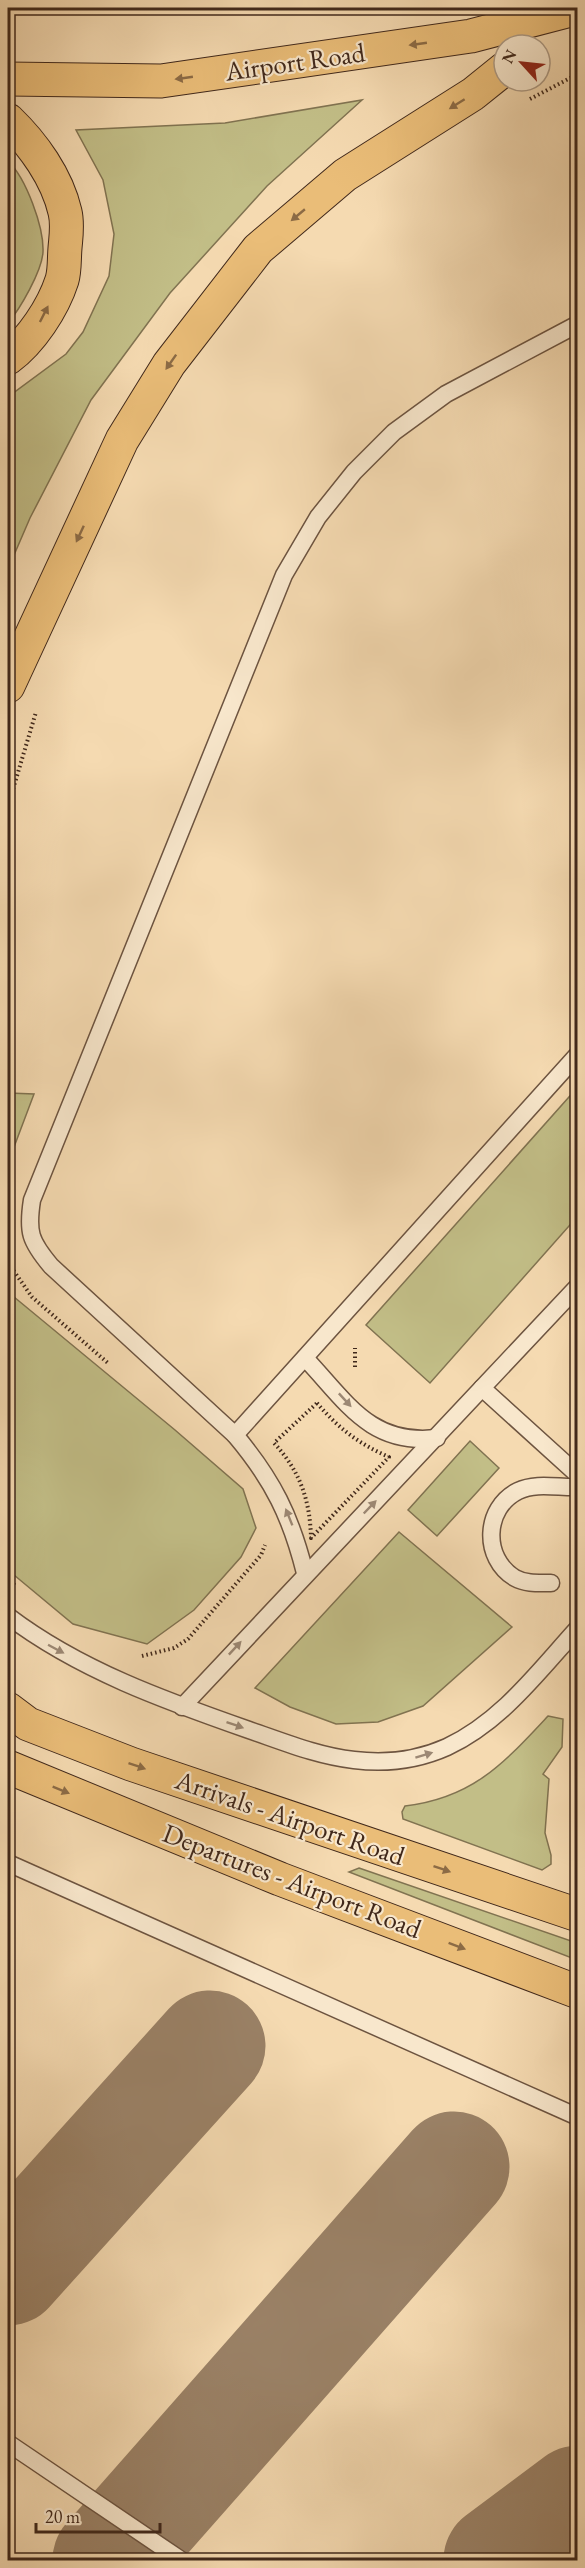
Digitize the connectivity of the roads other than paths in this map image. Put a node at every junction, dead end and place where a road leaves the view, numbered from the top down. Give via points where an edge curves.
1 (578, 9) edge
2 (549, 33) edge
3 (8, 79) edge
4 (492, 79) edge
5 (8, 120) edge
6 (578, 324) edge
7 (8, 358) edge
8 (8, 686) edge
9 (578, 1054) edge
10 (578, 1286) edge
11 (305, 1358) junction
12 (482, 1388) junction
13 (235, 1435) junction
14 (436, 1438) junction
15 (578, 1475) edge
16 (578, 1487) edge
17 (305, 1573) junction
18 (551, 1583) dead end
19 (8, 1616) edge
20 (578, 1628) edge
21 (182, 1707) junction
22 (8, 1709) edge
23 (8, 1767) edge
24 (8, 1863) edge
25 (578, 1915) edge
26 (578, 1992) edge
27 (578, 2117) edge
28 (8, 2443) edge
29 (181, 2560) edge

1 - 2 main road
1 -> 3 main road, Airport Road via 471,36 161,81
4 -> 8 main road via 345,175 258,249 169,364 123,440
7 -> 5 main road via 36,331 62,279 67,233 65,212 45,167
6 - 13 lane via 446,394 394,432 354,472 318,517 284,574 32,1200 29,1223 36,1248 51,1266
9 - 11 lane
10 - 12 lane
11 - 13 lane
11 -> 14 lane via 373,1426 402,1439
12 - 14 lane
12 - 15 lane
17 -> 13 lane via 296,1535 281,1498 261,1465
17 -> 14 lane
16 - 18 lane via 519,1491 504,1501 490,1533 493,1551 502,1567 532,1584
21 -> 17 lane
19 -> 21 lane via 38,1639
21 -> 20 lane via 322,1755 392,1762 446,1747 493,1719
22 -> 25 main road, Arrivals - Airport Road via 28,1724 131,1764
23 -> 26 main road, Departures - Airport Road via 280,1879
24 - 27 lane
28 - 29 lane

